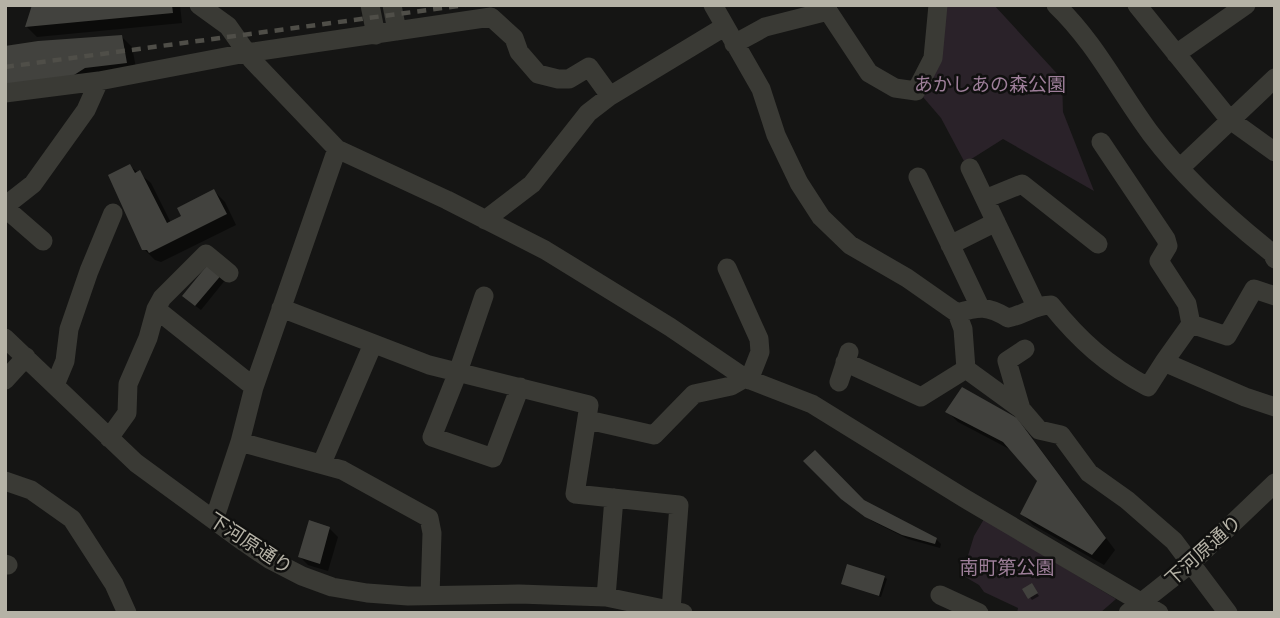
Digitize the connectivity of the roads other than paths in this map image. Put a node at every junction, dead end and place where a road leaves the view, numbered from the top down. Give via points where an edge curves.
1 (199, 5) edge
2 (370, 5) edge
3 (392, 5) edge
4 (713, 5) edge
5 (938, 5) edge
6 (1056, 5) edge
7 (1137, 5) edge
8 (1246, 5) edge
9 (827, 8) edge
10 (397, 31) junction
11 (376, 34) junction
12 (729, 35) junction
13 (246, 53) junction
14 (1176, 54) junction
15 (1275, 78) edge
16 (99, 81) junction
17 (5, 93) edge
18 (610, 96) junction
19 (1228, 120) junction
20 (1101, 142) dead end
21 (337, 149) junction
22 (1275, 152) edge
23 (970, 168) dead end
24 (1180, 168) junction
25 (918, 177) dead end
26 (985, 199) junction
27 (5, 207) edge
28 (113, 213) dead end
29 (485, 220) junction
30 (996, 222) junction
31 (43, 241) dead end
32 (1098, 244) dead end
33 (950, 245) junction
34 (1275, 259) edge
35 (229, 273) dead end
36 (726, 278) dead end
37 (484, 296) dead end
38 (1275, 296) edge
39 (1036, 306) junction
40 (980, 307) junction
41 (281, 308) junction
42 (156, 309) junction
43 (957, 313) junction
44 (1191, 324) junction
45 (5, 338) edge
46 (373, 344) junction
47 (1025, 349) dead end
48 (26, 357) junction
49 (1164, 362) junction
50 (966, 369) junction
51 (458, 372) junction
52 (747, 379) junction
53 (5, 380) edge
54 (839, 383) dead end
55 (55, 385) junction
56 (254, 387) junction
57 (520, 387) junction
58 (1275, 407) edge
59 (1021, 410) junction
60 (588, 412) junction
61 (109, 439) junction
62 (240, 442) junction
63 (322, 463) junction
64 (5, 481) edge
65 (1275, 483) edge
66 (614, 498) junction
67 (214, 520) junction
68 (1190, 564) junction
69 (940, 595) dead end
70 (430, 596) junction
71 (606, 597) junction
72 (408, 604) edge
73 (1135, 608) edge
74 (677, 612) edge
75 (127, 613) edge
76 (979, 613) edge
77 (1159, 613) edge
78 (1228, 613) edge

1 - 13 street via 228,26
2 - 11 street
3 - 10 street
4 - 12 street
5 - 9 street via 933,58 916,91 895,88 869,73
6 - 24 street
7 - 14 street
8 - 14 street
9 - 12 street
10 - 11 street
10 - 18 street via 491,16 514,38 519,52 538,74 569,79 589,67
11 - 13 street
12 - 18 street
12 - 43 street via 761,89 799,183 821,217 850,245
13 - 16 street
13 - 21 street
14 - 19 street
15 - 19 street
16 - 17 street
16 - 27 street via 86,110 33,184
18 - 29 street via 588,113 531,184
19 - 22 street
19 - 24 street
20 - 44 street via 1166,239 1168,246 1159,261 1186,304
21 - 29 street
21 - 41 street
23 - 26 street
24 - 34 street
25 - 33 street
26 - 30 street
26 - 32 street via 1022,184
27 - 31 street
28 - 55 street via 69,329 65,361
29 - 52 street via 545,250
30 - 33 street
30 - 39 street
33 - 40 street
35 - 42 street via 206,254
36 - 52 street via 759,339 760,352
37 - 51 street
38 - 44 street via 1254,289 1227,336
39 - 40 street via 1008,318
39 - 49 street via 1051,305 1103,360 1149,387
40 - 43 street
41 - 46 street
41 - 56 street
42 - 56 street
42 - 61 street via 128,384 127,413
43 - 50 street
44 - 49 street
45 - 48 street, 下河原通り
46 - 51 street
46 - 63 street
47 - 59 street via 1007,361
48 - 53 street
48 - 55 street, 下河原通り
49 - 58 street
50 - 54 street via 920,397 847,357
50 - 59 street
51 - 57 street
51 - 57 street via 432,437 493,458
52 - 60 street via 694,394 654,435
52 - 73 street via 812,404
55 - 61 street, 下河原通り
56 - 62 street
57 - 60 street
59 - 68 street via 1039,430 1061,435 1089,473 1174,541
60 - 66 street via 575,494
61 - 67 street, 下河原通り
62 - 63 street
62 - 67 street
63 - 70 street via 358,477 429,518
64 - 75 street via 31,490 72,519
65 - 68 street, 下河原通り
66 - 71 street
66 - 74 street via 679,505
67 - 72 street, 下河原通り via 302,576
68 - 73 street, 下河原通り
68 - 78 street
69 - 76 street
70 - 71 street, 下河原通り
70 - 72 street, 下河原通り
71 - 74 street, 下河原通り
73 - 77 street

